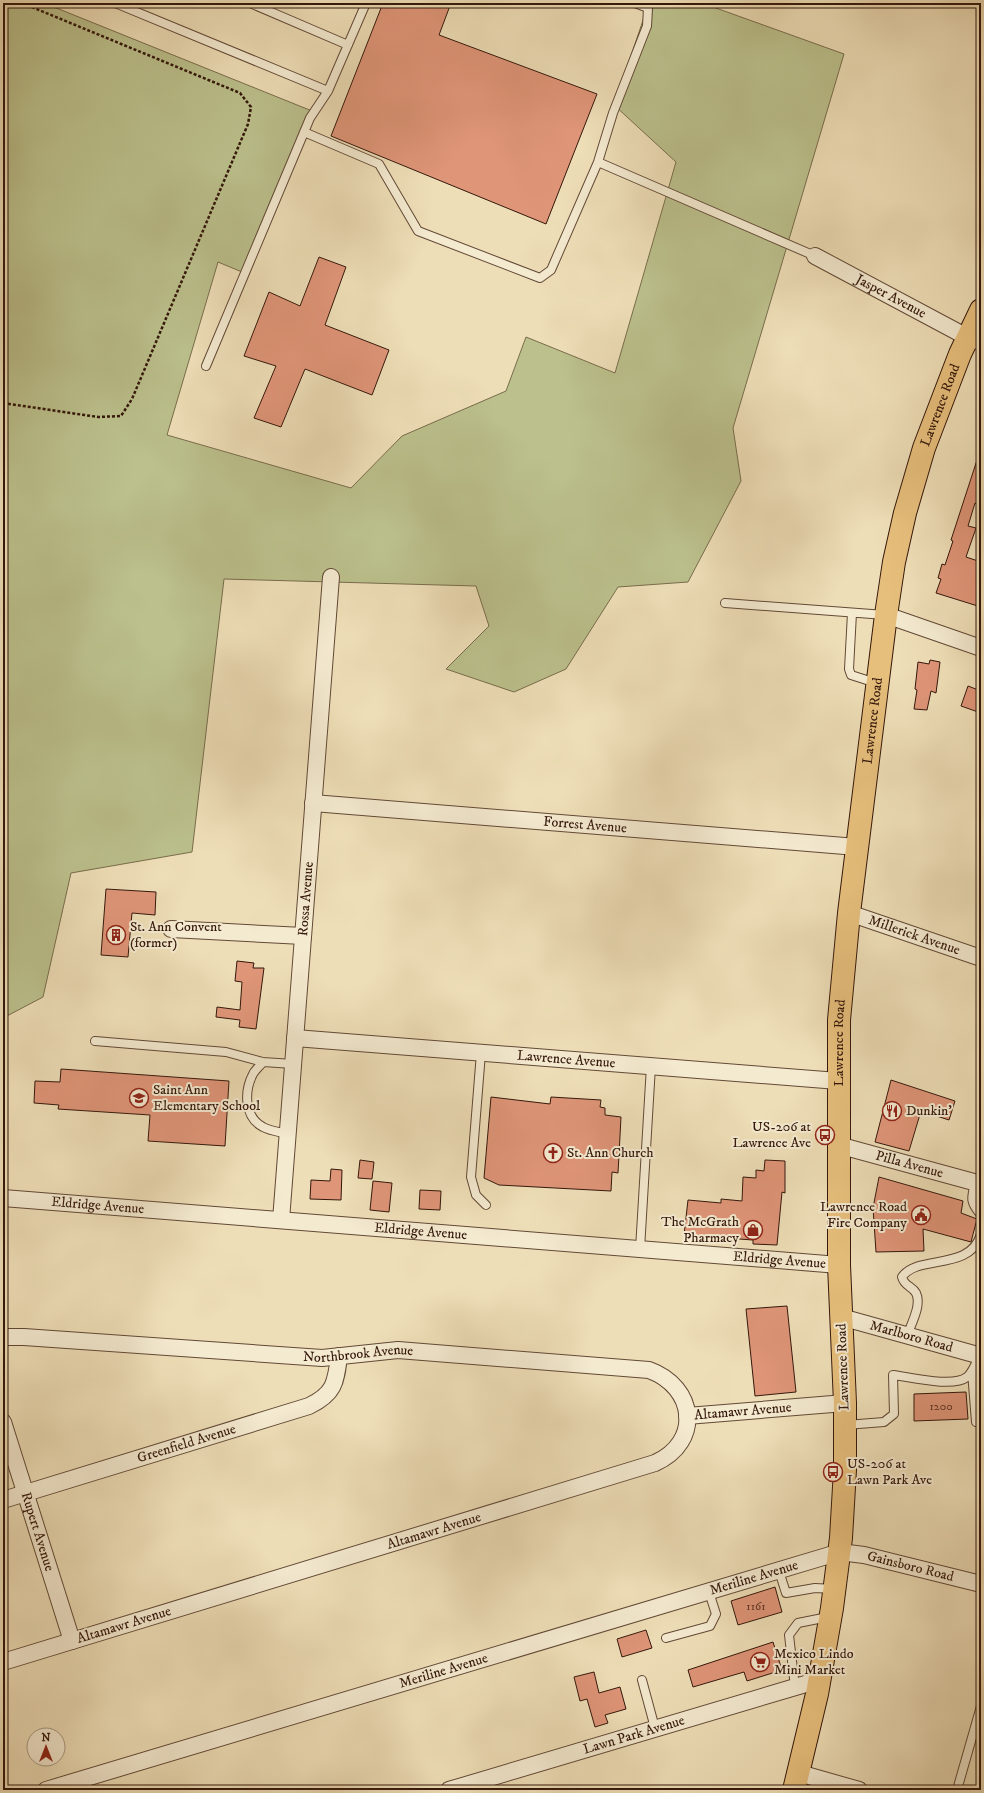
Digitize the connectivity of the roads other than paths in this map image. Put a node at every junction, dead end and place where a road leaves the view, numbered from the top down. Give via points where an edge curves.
1 (115, 3) edge
2 (250, 3) edge
3 (366, 3) edge
4 (635, 3) edge
5 (348, 45) junction
6 (328, 91) junction
7 (304, 132) junction
8 (598, 162) junction
9 (814, 256) joint
10 (981, 310) edge
11 (974, 339) edge
12 (206, 366) dead end
13 (331, 577) dead end
14 (725, 603) dead end
15 (852, 613) junction
16 (886, 615) junction
17 (981, 648) edge
18 (877, 684) junction
19 (313, 803) junction
20 (857, 847) junction
21 (849, 912) junction
22 (171, 929) dead end
23 (303, 936) junction
24 (981, 958) edge
25 (295, 1038) junction
26 (95, 1041) dead end
27 (481, 1053) junction
28 (263, 1062) junction
29 (293, 1064) junction
30 (651, 1066) junction
31 (838, 1081) junction
32 (288, 1134) junction
33 (838, 1145) junction
34 (978, 1184) edge
35 (3, 1198) edge
36 (486, 1205) dead end
37 (981, 1215) edge
38 (281, 1220) junction
39 (981, 1234) edge
40 (640, 1249) junction
41 (839, 1265) junction
42 (841, 1317) junction
43 (907, 1336) junction
44 (3, 1337) edge
45 (339, 1356) junction
46 (980, 1356) edge
47 (972, 1372) junction
48 (845, 1403) junction
49 (687, 1416) junction
50 (3, 1422) edge
51 (976, 1422) dead end
52 (845, 1425) junction
53 (25, 1493) junction
54 (3, 1500) edge
55 (840, 1552) junction
56 (778, 1571) junction
57 (981, 1584) edge
58 (835, 1589) junction
59 (709, 1592) junction
60 (831, 1616) junction
61 (666, 1638) dead end
62 (72, 1641) junction
63 (3, 1662) edge
64 (642, 1680) dead end
65 (819, 1680) junction
66 (795, 1687) junction
67 (981, 1706) edge
68 (655, 1728) junction
69 (796, 1782) edge
70 (46, 1790) edge
71 (449, 1790) edge
72 (859, 1790) edge
73 (957, 1790) edge

1 - 6 lane
2 - 5 lane
3 - 5 lane
4 - 8 lane via 648,8 647,26 613,113
5 - 6 lane
6 - 7 lane
7 - 8 lane via 379,164 418,230 540,278 551,270
7 - 12 lane
8 - 9 lane
9 - 11 street, Jasper Avenue
10 - 11 main road, Lawrence Road
11 - 16 main road, Lawrence Road via 941,400 924,448 905,513
13 - 19 street, Rossa Avenue
14 - 15 lane
15 - 16 lane
15 - 18 lane via 849,669 851,674
16 - 17 street
16 - 18 main road, Lawrence Road
18 - 20 main road, Lawrence Road
19 - 20 street, Forrest Avenue
19 - 23 street, Rossa Avenue
20 - 21 main road, Lawrence Road
21 - 24 street, Millerick Avenue
21 - 31 main road, Lawrence Road via 839,1020
22 - 23 street
23 - 25 street, Rossa Avenue
25 - 27 street, Lawrence Avenue
25 - 29 street, Rossa Avenue
26 - 28 lane via 226,1052
27 - 30 street, Lawrence Avenue
27 - 36 lane via 471,1177 476,1195
28 - 29 lane
28 - 32 lane via 253,1074 249,1086 247,1105 250,1114 255,1122 264,1127
29 - 32 street, Rossa Avenue
30 - 31 street, Lawrence Avenue
30 - 40 lane
31 - 33 main road, Lawrence Road
32 - 38 street, Rossa Avenue
33 - 34 street, Pilla Avenue
33 - 41 main road, Lawrence Road
34 - 37 lane via 971,1199 974,1209
35 - 38 street, Eldridge Avenue
38 - 40 street, Eldridge Avenue
39 - 43 lane via 973,1250 951,1260 904,1274 904,1282 915,1292 918,1302
40 - 41 street, Eldridge Avenue
41 - 42 main road, Lawrence Road
42 - 43 street, Marlboro Road
42 - 48 main road, Lawrence Road
43 - 46 street, Marlboro Road
44 - 45 street, Northbrook Avenue via 322,1358
45 - 49 street, Northbrook Avenue via 398,1350 649,1370 661,1374 672,1382 681,1393
45 - 53 street, Greenfield Avenue via 331,1391 309,1406
46 - 47 lane
47 - 51 lane
47 - 52 lane via 954,1383 893,1375 894,1414 884,1422
48 - 49 street, Altamawr Avenue
48 - 52 main road, Lawrence Road
49 - 62 street, Altamawr Avenue via 686,1429 681,1441 673,1452 655,1463
50 - 53 street, Rupert Avenue
52 - 55 main road, Lawrence Road
53 - 54 street, Greenfield Avenue
53 - 62 street, Rupert Avenue
55 - 56 street, Meriline Avenue
55 - 57 street, Gainsboro Road via 864,1555
55 - 58 main road, Lawrence Road
56 - 58 lane via 786,1593 814,1588
56 - 59 street, Meriline Avenue
58 - 60 main road, Lawrence Road
59 - 61 lane via 716,1614 710,1626
59 - 70 street, Meriline Avenue
60 - 65 main road, Lawrence Road
60 - 66 lane via 798,1623 789,1635
62 - 63 street, Altamawr Avenue
64 - 68 lane
65 - 66 street, Lawn Park Avenue
65 - 69 main road, Lawrence Road
66 - 68 street, Lawn Park Avenue
67 - 73 lane
68 - 71 street, Lawn Park Avenue
69 - 72 street

